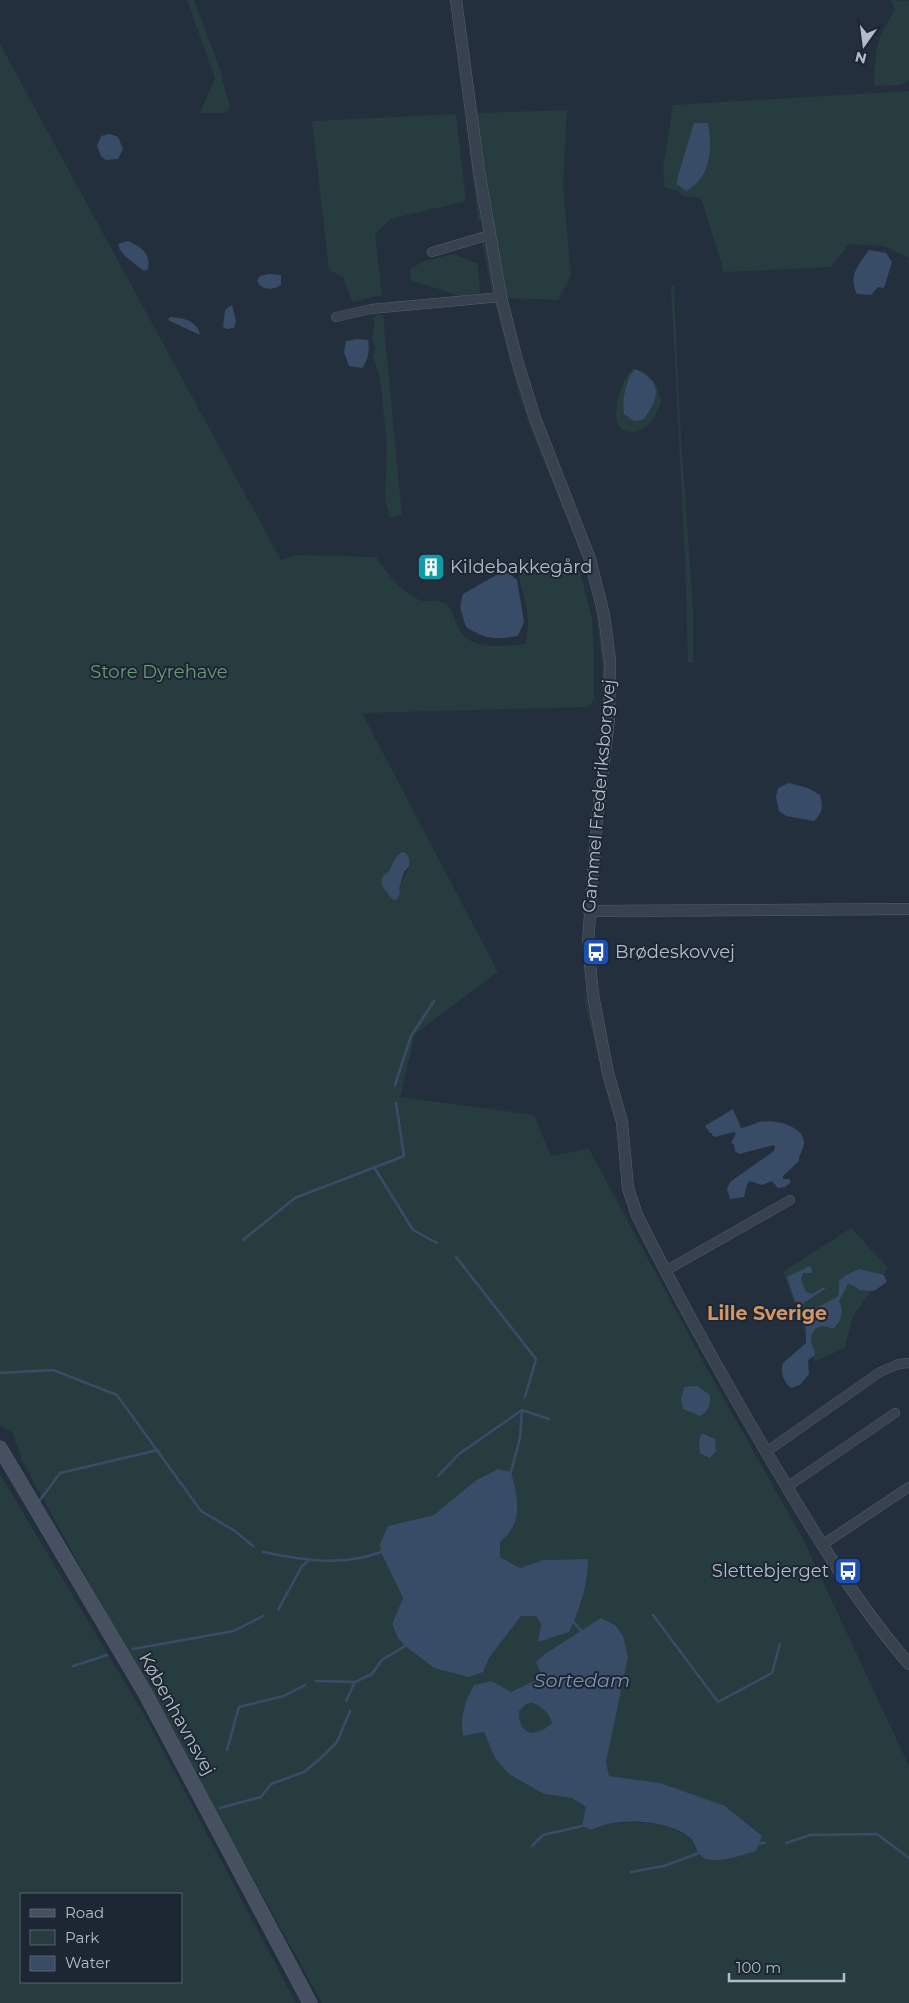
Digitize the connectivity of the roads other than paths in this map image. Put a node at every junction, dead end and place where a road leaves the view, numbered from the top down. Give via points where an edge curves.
1 (456, 0) edge
2 (489, 235) junction
3 (432, 252) dead end
4 (501, 297) junction
5 (336, 317) dead end
6 (909, 909) edge
7 (589, 910) junction
8 (790, 1200) dead end
9 (665, 1271) junction
10 (909, 1363) edge
11 (894, 1413) dead end
12 (0, 1448) edge
13 (766, 1452) junction
14 (909, 1486) edge
15 (786, 1487) junction
16 (822, 1545) junction
17 (909, 1664) edge
18 (310, 2003) edge

1 - 2 street, Gammel Frederiksborgvej
2 - 3 street
2 - 4 street, Gammel Frederiksborgvej
4 - 5 street via 371,309
4 - 7 street, Gammel Frederiksborgvej via 535,418 590,559 604,615 610,660 609,719
6 - 7 street
7 - 9 street, Gammel Frederiksborgvej via 588,942 593,995 608,1073 622,1122 628,1188 637,1215
8 - 9 street
9 - 13 street, Gammel Frederiksborgvej
10 - 13 street via 880,1372
11 - 15 street
12 - 18 main road, Københavnsvej via 145,1692
13 - 15 street, Gammel Frederiksborgvej
14 - 16 street
15 - 16 street, Gammel Frederiksborgvej
16 - 17 street, Gammel Frederiksborgvej via 884,1635

